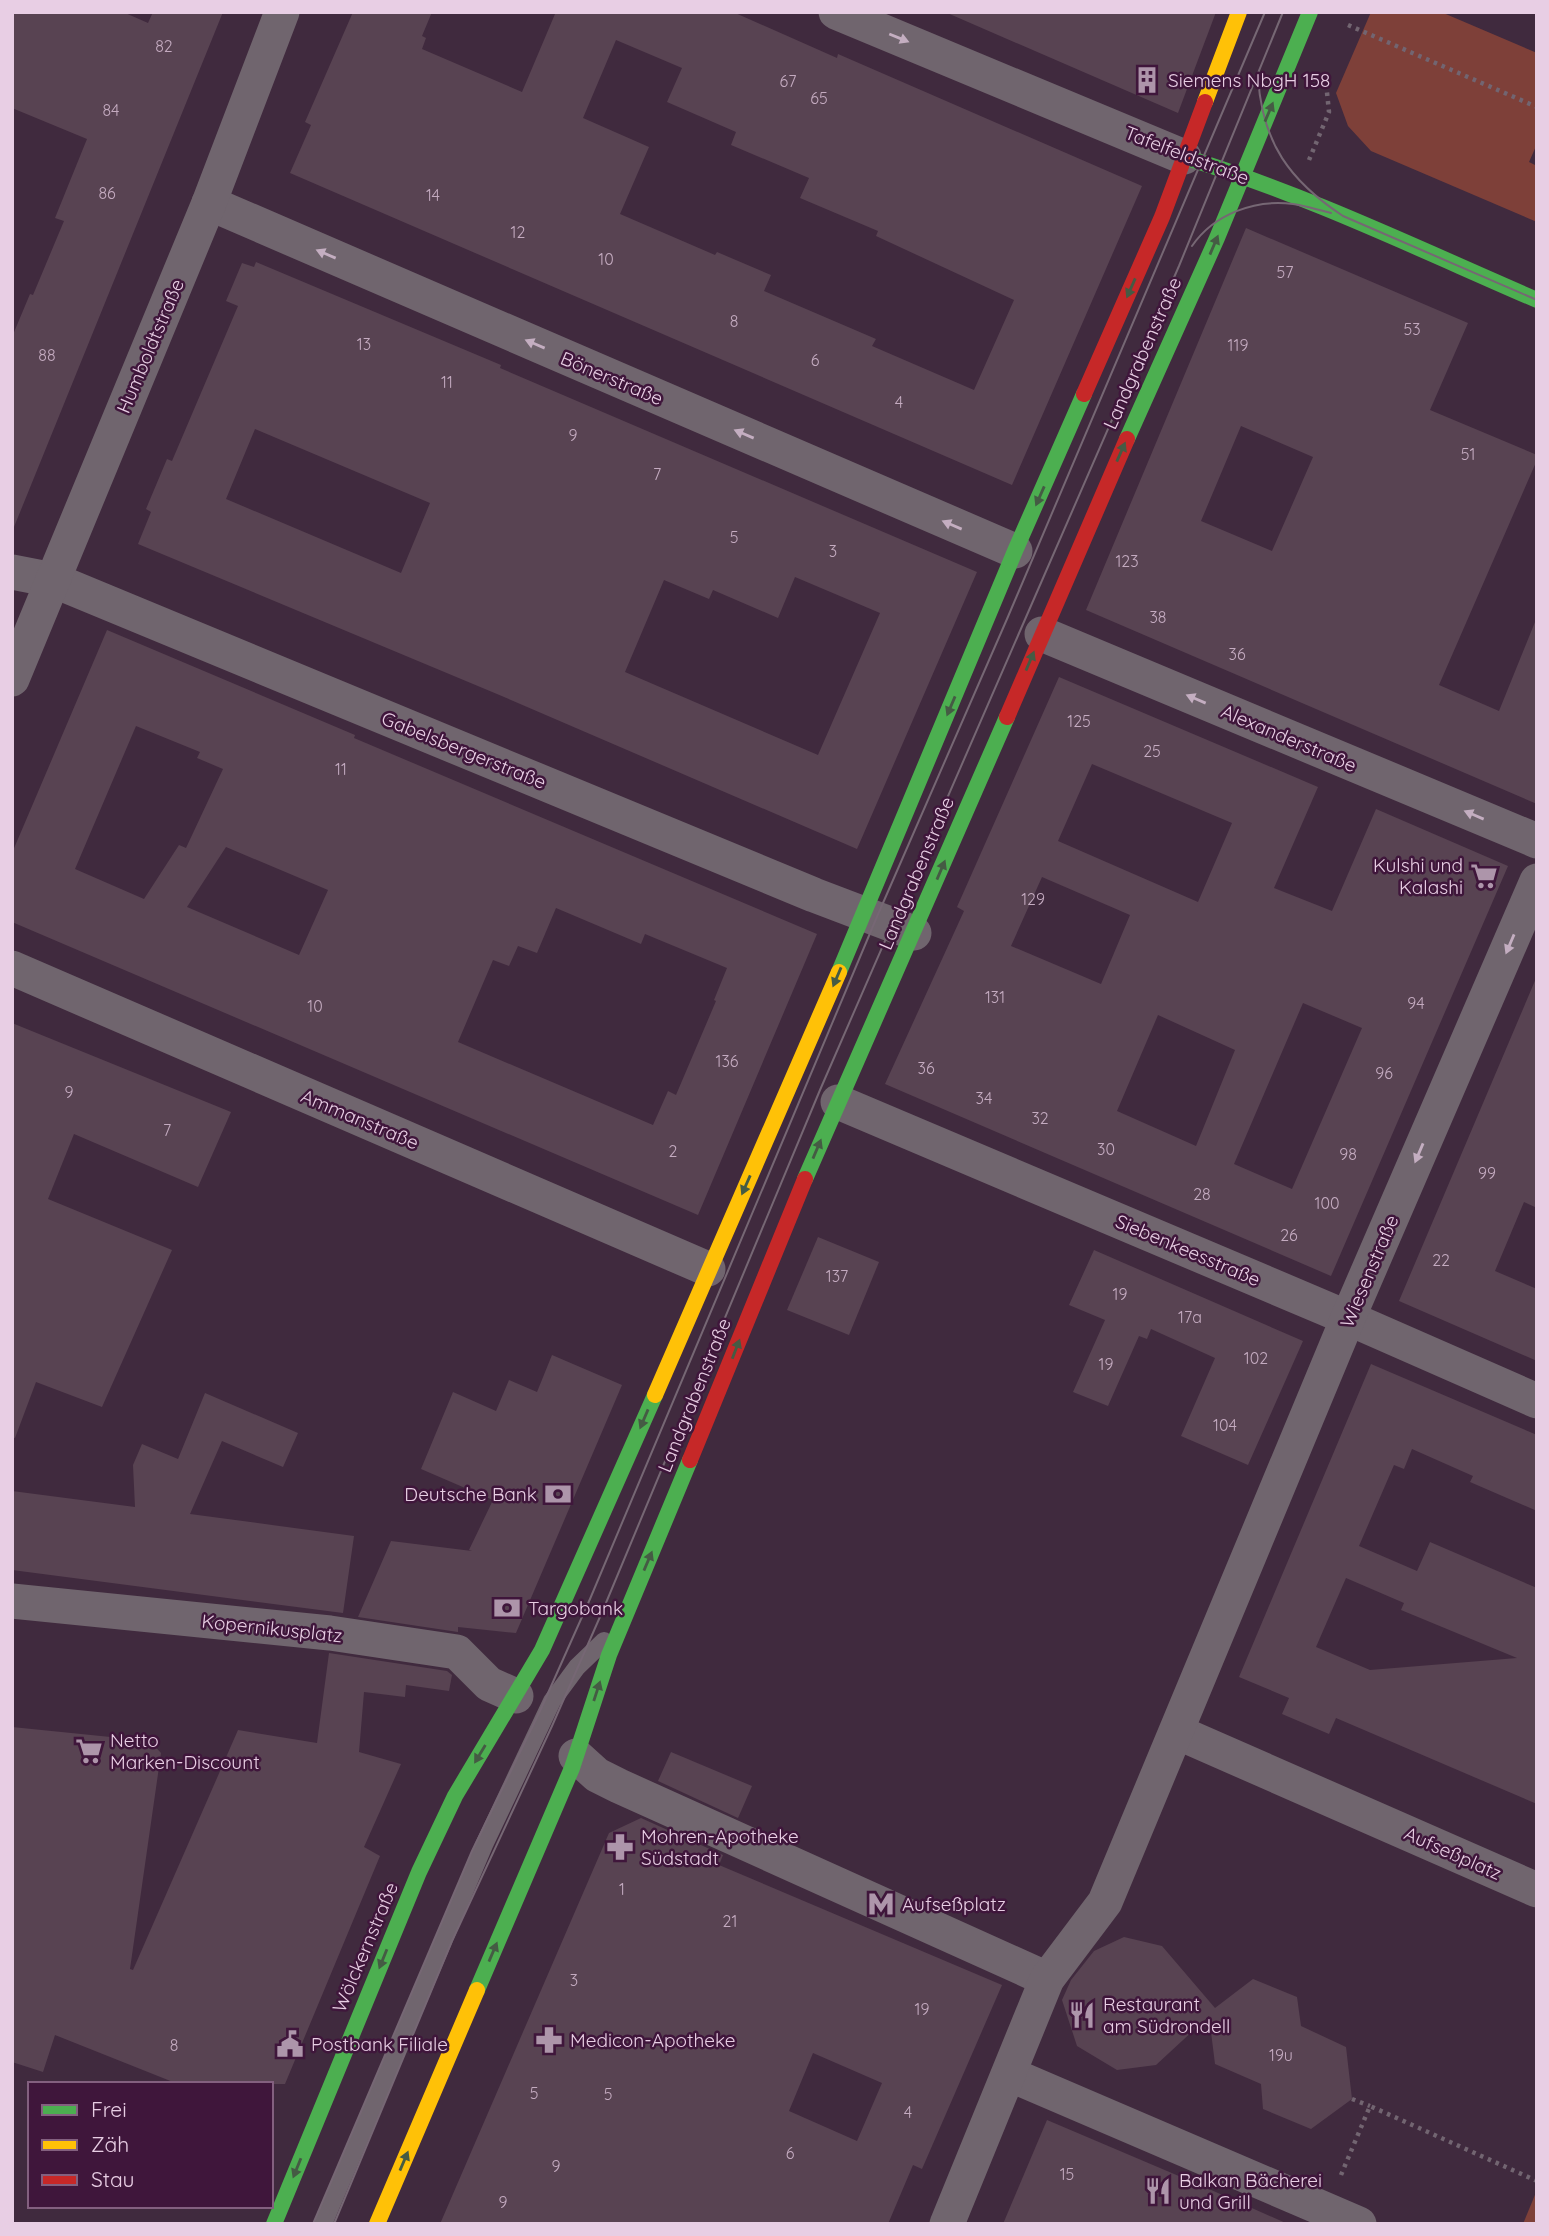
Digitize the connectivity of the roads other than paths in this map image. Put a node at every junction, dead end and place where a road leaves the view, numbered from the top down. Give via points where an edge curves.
1 (282, 12) edge
2 (836, 12) edge
3 (1240, 12) edge
4 (1310, 12) edge
5 (1184, 157) junction
6 (1243, 175) junction
7 (209, 203) junction
8 (1537, 300) edge
9 (1015, 551) junction
10 (12, 572) edge
11 (52, 580) junction
12 (1042, 634) junction
13 (12, 679) edge
14 (1537, 841) edge
15 (1537, 881) edge
16 (863, 914) junction
17 (914, 933) junction
18 (12, 968) edge
19 (838, 1102) junction
20 (708, 1269) junction
21 (1348, 1318) junction
22 (1537, 1401) edge
23 (12, 1601) edge
24 (621, 1624) junction
25 (542, 1650) junction
26 (516, 1696) junction
27 (545, 1717) junction
28 (1177, 1732) junction
29 (576, 1756) junction
30 (1537, 1890) edge
31 (1047, 1979) junction
32 (1009, 2074) junction
33 (274, 2224) edge
34 (323, 2224) edge
35 (377, 2224) edge
36 (947, 2224) edge
37 (1359, 2224) edge

1 - 7 street, Humboldtstraße
2 -> 5 street, Tafelfeldstraße
3 - 5 main road, Landgrabenstraße
6 -> 4 main road, Landgrabenstraße
5 - 6 main road, Tafelfeldstraße
5 -> 9 main road, Landgrabenstraße
6 - 8 main road, Tafelfeldstraße
12 -> 6 main road, Landgrabenstraße
9 -> 7 street, Bönerstraße
7 - 11 street, Humboldtstraße
9 -> 16 main road, Landgrabenstraße
10 - 11 street, Gabelsbergerstraße
11 - 13 street, Humboldtstraße
11 - 16 street, Gabelsbergerstraße
14 -> 12 street, Alexanderstraße
17 -> 12 main road, Landgrabenstraße
15 -> 21 street, Wiesenstraße
16 - 17 street, Gabelsbergerstraße
16 -> 20 main road, Landgrabenstraße
17 - 19 main road, Landgrabenstraße
18 - 20 street, Ammanstraße
19 - 21 street, Siebenkeesstraße
24 -> 19 main road, Landgrabenstraße
20 -> 25 main road, Landgrabenstraße
21 - 22 street, Siebenkeesstraße
21 - 28 street, Wiesenstraße
23 - 26 street, Kopernikusplatz via 330,1633 457,1652 489,1684
24 - 27 lane via 577,1667
29 -> 24 main road, Landgrabenstraße
25 - 26 main road, Landgrabenstraße
25 - 27 lane
26 -> 33 main road, Wölckernstraße via 455,1796 419,1872
27 - 34 lane via 484,1845
28 - 30 street, Aufseßplatz
28 - 31 street via 1105,1902
29 - 31 street via 597,1776
35 -> 29 main road
31 - 32 street
32 - 36 street
32 - 37 street

